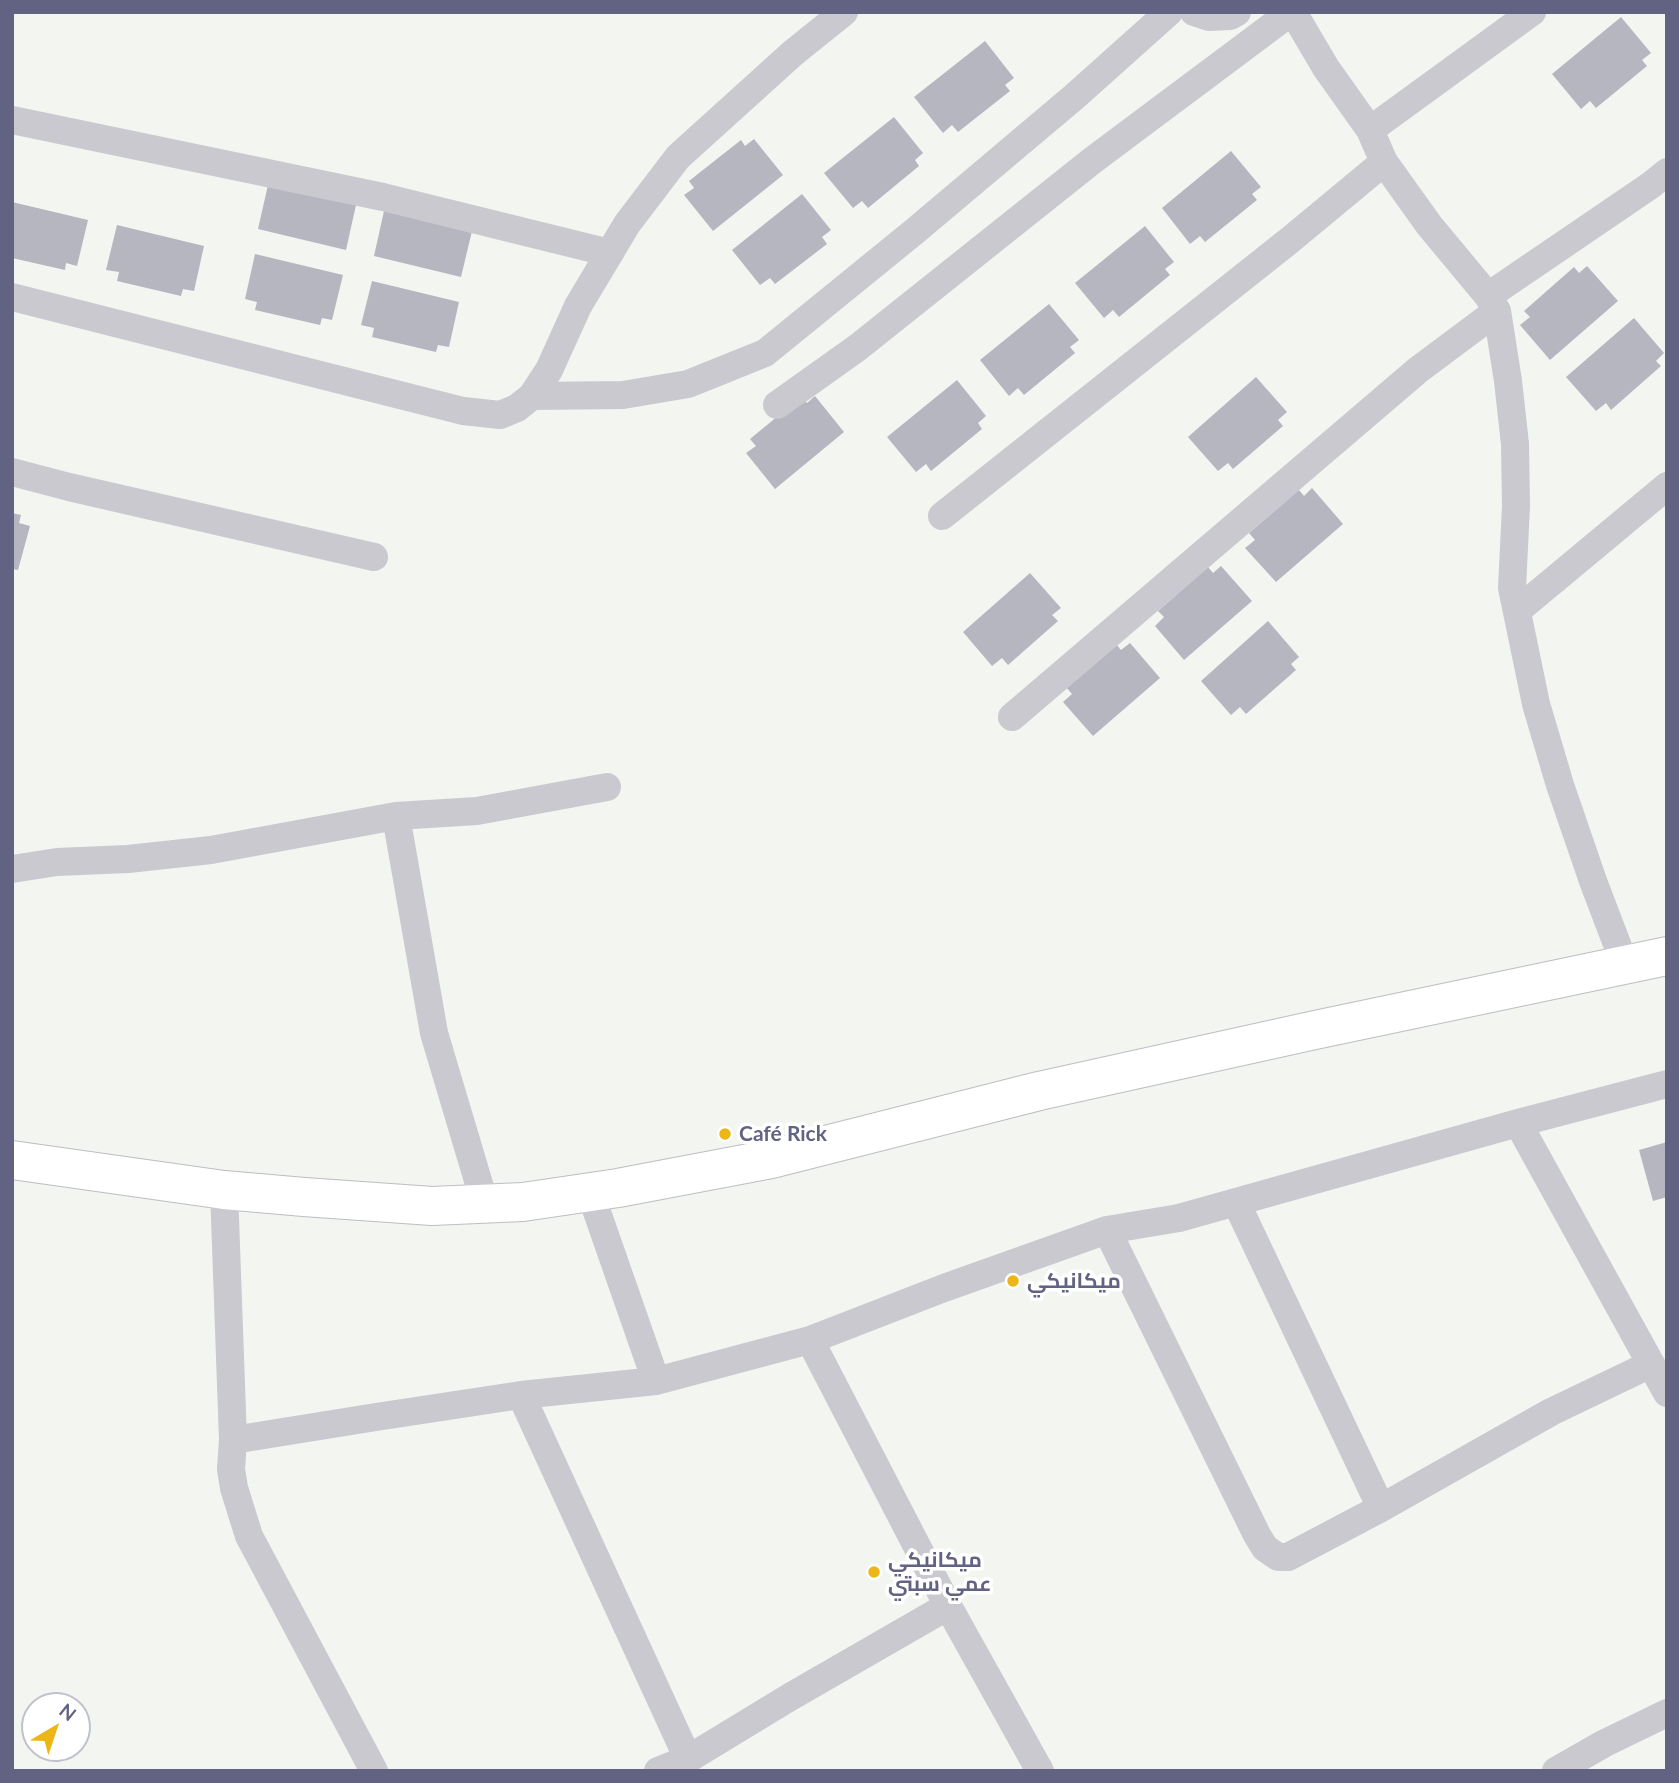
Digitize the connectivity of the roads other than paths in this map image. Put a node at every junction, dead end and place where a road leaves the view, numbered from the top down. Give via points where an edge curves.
1 (844, 12) edge
2 (1169, 12) edge
3 (1194, 12) edge
4 (1237, 12) edge
5 (1292, 12) edge
6 (1532, 12) edge
7 (12, 120) edge
8 (1370, 130) junction
9 (1384, 163) junction
10 (1667, 172) edge
11 (610, 253) junction
12 (12, 297) edge
13 (1492, 303) junction
14 (532, 396) junction
15 (777, 405) dead end
16 (12, 472) edge
17 (1667, 486) edge
18 (942, 516) dead end
19 (374, 557) dead end
20 (1518, 610) junction
21 (1012, 717) dead end
22 (607, 787) dead end
23 (396, 816) junction
24 (12, 869) edge
25 (1667, 956) edge
26 (1625, 965) junction
27 (1667, 1084) edge
28 (1518, 1124) junction
29 (12, 1160) edge
30 (224, 1190) junction
31 (590, 1192) junction
32 (1236, 1202) junction
33 (485, 1204) junction
34 (1107, 1230) junction
35 (810, 1340) junction
36 (1651, 1364) junction
37 (656, 1381) junction
38 (1667, 1393) edge
39 (521, 1395) junction
40 (233, 1440) junction
41 (1381, 1508) junction
42 (948, 1606) junction
43 (1667, 1713) edge
44 (688, 1759) junction
45 (374, 1771) edge
46 (658, 1771) edge
47 (1040, 1771) edge
48 (1556, 1771) edge

1 - 11 street via 678,157
2 - 14 street via 937,213 765,353 688,384 623,395
3 - 4 street via 1209,17
5 - 8 street
5 - 15 street
6 - 8 street
7 - 11 street via 383,197
8 - 9 street
9 - 13 street
9 - 18 street
10 - 13 street
11 - 14 street
12 - 14 street via 463,411 500,415
13 - 20 street via 1515,444 1512,588
13 - 21 street
16 - 19 street
17 - 20 street
20 - 26 street via 1536,704 1560,785
22 - 23 street via 477,811
23 - 24 street via 211,850
23 - 33 street via 434,1033
25 - 26 main road
26 - 31 main road via 1039,1091 771,1159
27 - 28 street
28 - 32 street
28 - 36 street
29 - 30 main road
30 - 33 main road via 432,1206
30 - 40 street
31 - 33 main road
31 - 37 street
32 - 34 street via 1179,1218
32 - 41 street
34 - 35 street
34 - 41 street via 1265,1548 1278,1557 1288,1557
35 - 37 street
35 - 42 street
36 - 38 street
36 - 41 street via 1551,1412
37 - 39 street
39 - 40 street
39 - 44 street
40 - 45 street via 234,1488 249,1535
42 - 44 street
42 - 47 street
43 - 48 street
44 - 46 street

